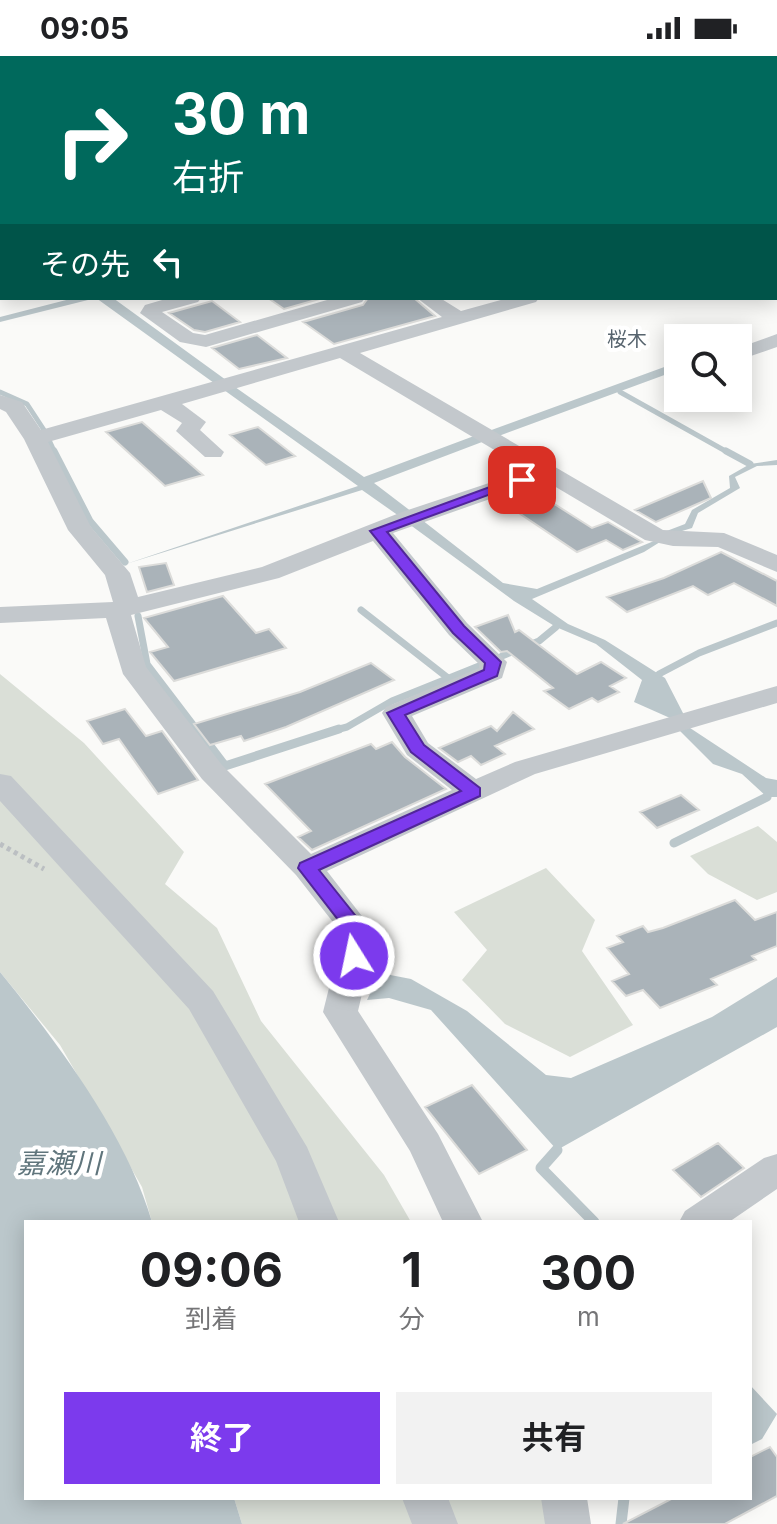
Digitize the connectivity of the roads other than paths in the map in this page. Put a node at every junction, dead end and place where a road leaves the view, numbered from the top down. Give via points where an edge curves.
1 (184, 300) edge
2 (348, 300) edge
3 (430, 300) edge
4 (522, 300) edge
5 (458, 318) junction
6 (262, 326) junction
7 (777, 340) edge
8 (752, 349) edge
9 (341, 350) junction
10 (317, 357) junction
11 (0, 402) edge
12 (164, 402) junction
13 (35, 439) junction
14 (213, 452) dead end
15 (545, 472) junction
16 (378, 531) junction
17 (777, 564) edge
18 (123, 609) junction
19 (0, 615) edge
20 (777, 694) edge
21 (0, 783) edge
22 (474, 792) junction
23 (307, 868) junction
24 (777, 1169) edge
25 (318, 1220) edge
26 (462, 1220) edge
27 (702, 1220) edge
28 (426, 1500) edge
29 (564, 1500) edge
30 (435, 1524) edge
31 (568, 1524) edge

1 - 6 street via 150,313 187,338 206,341
2 - 6 street
3 - 5 street
4 - 5 street
5 - 9 street
6 - 10 street
7 - 8 street
9 - 10 street
9 - 15 street
10 - 12 street
11 - 13 street via 14,407
12 - 13 street
12 - 14 street via 195,422 187,431
13 - 18 street via 80,530 117,573
15 - 16 street
15 - 17 street via 654,535 673,541 730,542
16 - 18 street via 270,573
16 - 22 street via 458,629 493,662 492,672 396,713 417,749
18 - 19 street
18 - 23 street via 133,668 212,772
20 - 22 street via 525,768
21 - 25 street via 201,1000 294,1158
22 - 23 street
23 - 26 street via 352,924 354,956 340,1012 425,1144
24 - 27 street
28 - 30 street
29 - 31 street

